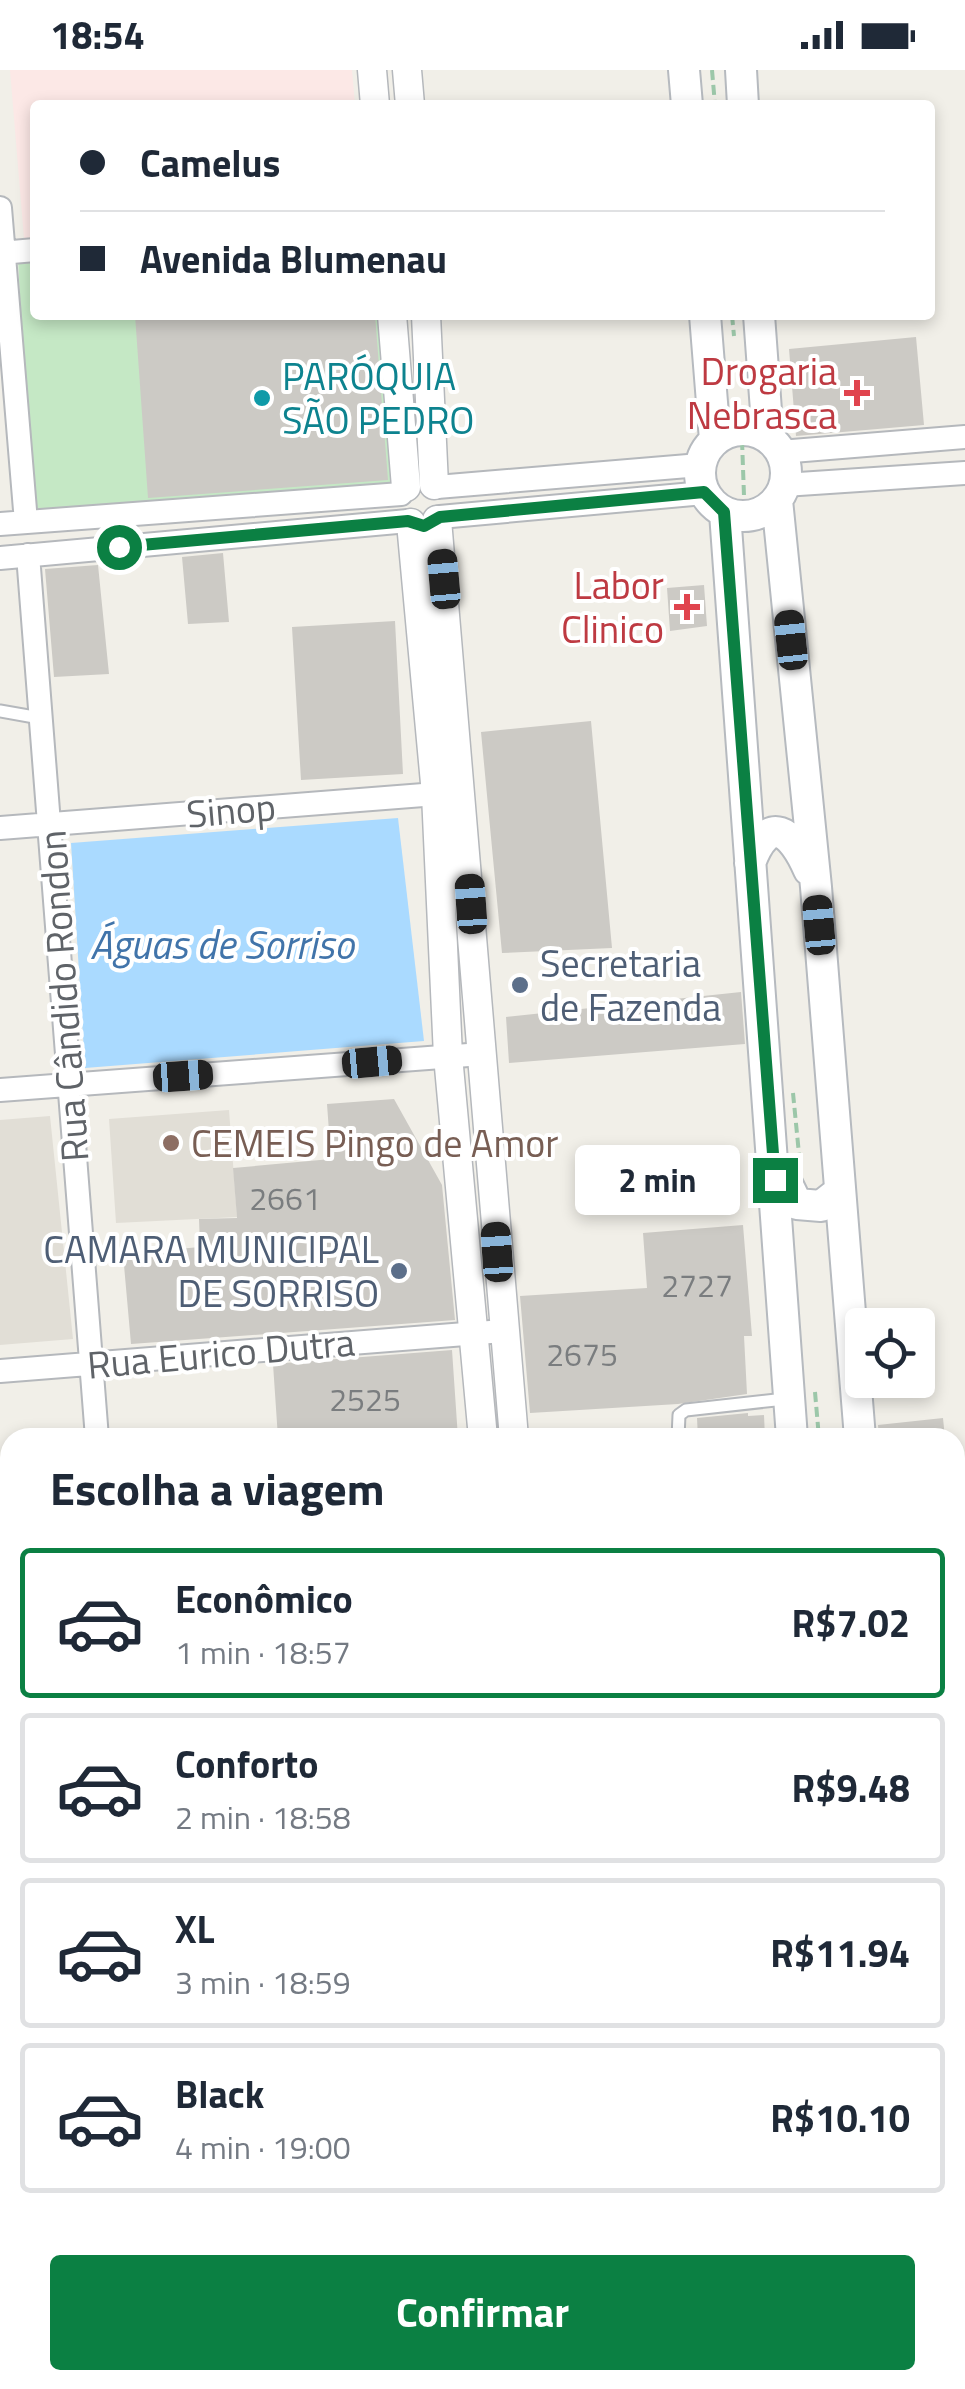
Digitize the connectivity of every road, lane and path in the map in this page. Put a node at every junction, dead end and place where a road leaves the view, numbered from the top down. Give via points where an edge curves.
1 (372, 70) edge
2 (407, 70) edge
3 (684, 70) edge
4 (712, 70) edge
5 (740, 70) edge
6 (375, 100) edge
7 (410, 100) edge
8 (687, 100) edge
9 (715, 100) edge
10 (743, 100) edge
11 (0, 208) edge
12 (30, 250) edge
13 (2, 253) edge
14 (393, 320) edge
15 (426, 320) edge
16 (704, 320) edge
17 (759, 320) edge
18 (965, 437) edge
19 (774, 445) junction
20 (965, 473) edge
21 (711, 478) junction
22 (436, 486) junction
23 (781, 492) junction
24 (417, 510) junction
25 (26, 522) junction
26 (0, 524) edge
27 (28, 555) junction
28 (0, 558) edge
29 (0, 711) edge
30 (41, 718) junction
31 (449, 793) junction
32 (49, 824) junction
33 (0, 828) edge
34 (750, 865) junction
35 (816, 887) junction
36 (482, 1054) junction
37 (448, 1056) junction
38 (69, 1084) junction
39 (0, 1090) edge
40 (773, 1150) junction
41 (840, 1191) junction
42 (510, 1330) junction
43 (472, 1333) junction
44 (91, 1364) junction
45 (0, 1371) edge
46 (790, 1399) junction
47 (96, 1428) edge
48 (482, 1428) edge
49 (514, 1428) edge
50 (678, 1428) edge
51 (791, 1428) edge
52 (859, 1428) edge

1 - 6 street
2 - 7 street
3 - 8 main road
4 - 9 path
5 - 10 main road
11 - 13 street
12 - 13 street
13 - 25 street
14 - 24 street
15 - 22 street
16 - 21 main road
17 - 19 main road
18 - 19 street
19 - 21 main road via 742,430
19 - 23 main road via 786,474
20 - 23 street
21 - 22 street
21 - 23 main road via 753,515
21 - 24 street
21 - 34 main road
22 - 24 street via 444,497
23 - 35 main road
24 - 25 street
24 - 27 street
24 - 31 street
25 - 26 street
27 - 28 street
27 - 30 street, Rua Cândido Rondon
29 - 30 lane
30 - 32 street, Rua Cândido Rondon
31 - 32 street, Sinop
31 - 36 street
31 - 37 street
32 - 33 street, Sinop
32 - 38 street, Rua Cândido Rondon
34 - 35 main road via 759,839 780,833 796,842
34 - 40 main road
35 - 41 main road
36 - 37 street
36 - 42 street
37 - 38 street
37 - 43 street
38 - 39 street
38 - 44 street, Rua Cândido Rondon
40 - 41 main road via 797,1204 821,1206
40 - 46 main road
41 - 52 main road
42 - 43 street, Rua Eurico Dutra
42 - 49 street
43 - 44 street, Rua Eurico Dutra
43 - 48 street
44 - 45 street, Rua Eurico Dutra
44 - 47 street, Rua Cândido Rondon
46 - 50 lane via 686,1410
46 - 51 main road

